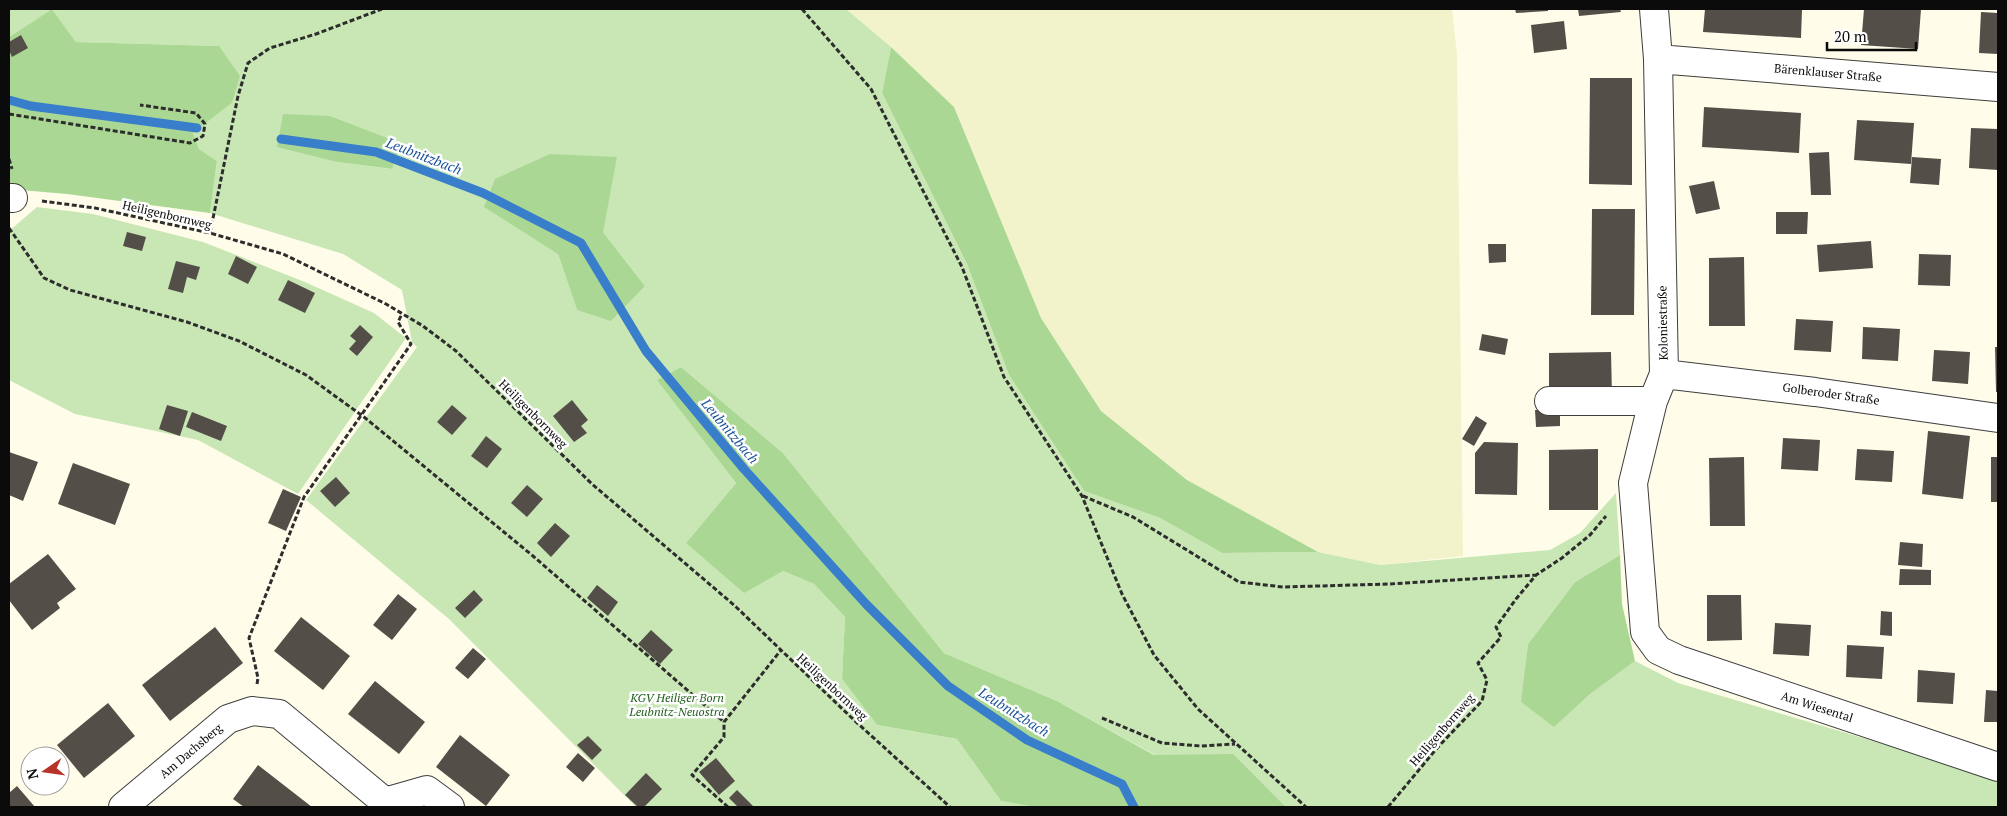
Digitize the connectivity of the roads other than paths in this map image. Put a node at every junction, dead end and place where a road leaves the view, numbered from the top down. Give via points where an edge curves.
1 (1654, 9) edge
2 (1658, 59) junction
3 (1998, 87) edge
4 (1664, 374) junction
5 (1549, 401) dead end
6 (1653, 401) junction
7 (1998, 418) edge
8 (1645, 632) joint
9 (1998, 767) edge
10 (385, 804) edge
11 (123, 807) edge
12 (450, 807) edge

1 - 2 street, Koloniestraße
2 - 3 street, Bärenklauser Straße
2 - 4 street, Koloniestraße
4 - 6 street, Koloniestraße
4 - 7 street, Golberoder Straße
5 - 6 street
6 - 8 street, Koloniestraße via 1633,483
8 - 9 street, Am Wiesental via 1658,650 1679,660
10 - 11 street, Am Dachsberg via 279,714 252,711 228,719
10 - 12 street, Am Dachsberg via 427,790

